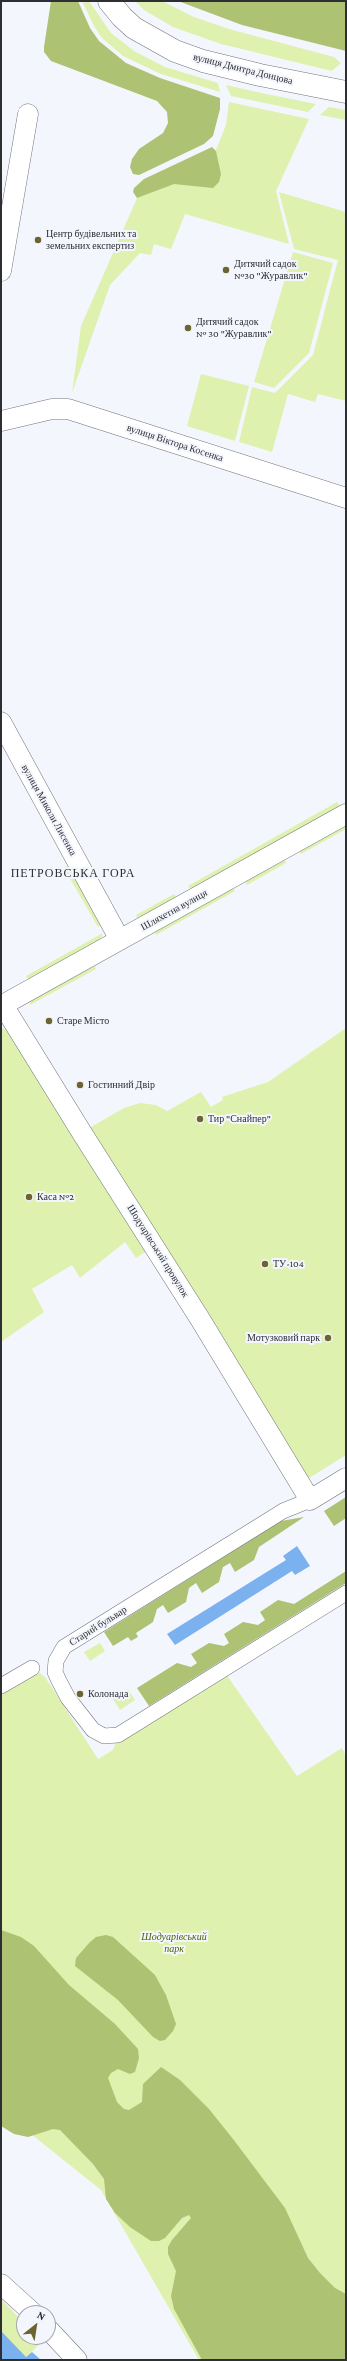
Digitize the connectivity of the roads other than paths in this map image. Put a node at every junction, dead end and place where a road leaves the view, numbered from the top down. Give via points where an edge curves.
1 (115, 6) edge
2 (346, 92) edge
3 (28, 114) dead end
4 (1, 271) edge
5 (1, 421) edge
6 (346, 498) edge
7 (1, 722) edge
8 (346, 814) edge
9 (120, 940) junction
10 (2, 1005) edge
11 (346, 1478) edge
12 (310, 1500) junction
13 (346, 1593) edge
14 (32, 1668) dead end
15 (1, 1686) edge
16 (1, 2284) edge
17 (24, 2305) edge
18 (56, 2338) edge
19 (77, 2360) edge

1 - 2 street, вулиця Дмитра Донцова via 153,40 203,61
3 - 4 street
5 - 6 street, вулиця Віктора Косенка via 52,409 68,409
7 - 9 street, вулиця Миколи Лисенка
8 - 9 street, Шляхетна вулиця
9 - 10 street, Шляхетна вулиця
10 - 12 street, Шодуарівський провулок via 204,1325
11 - 12 street, Старий бульвар
12 - 13 street, Старий бульвар via 283,1511 64,1647 56,1661 55,1672 80,1716 93,1730 104,1736 118,1736
14 - 15 street
16 - 17 street
18 - 19 street

